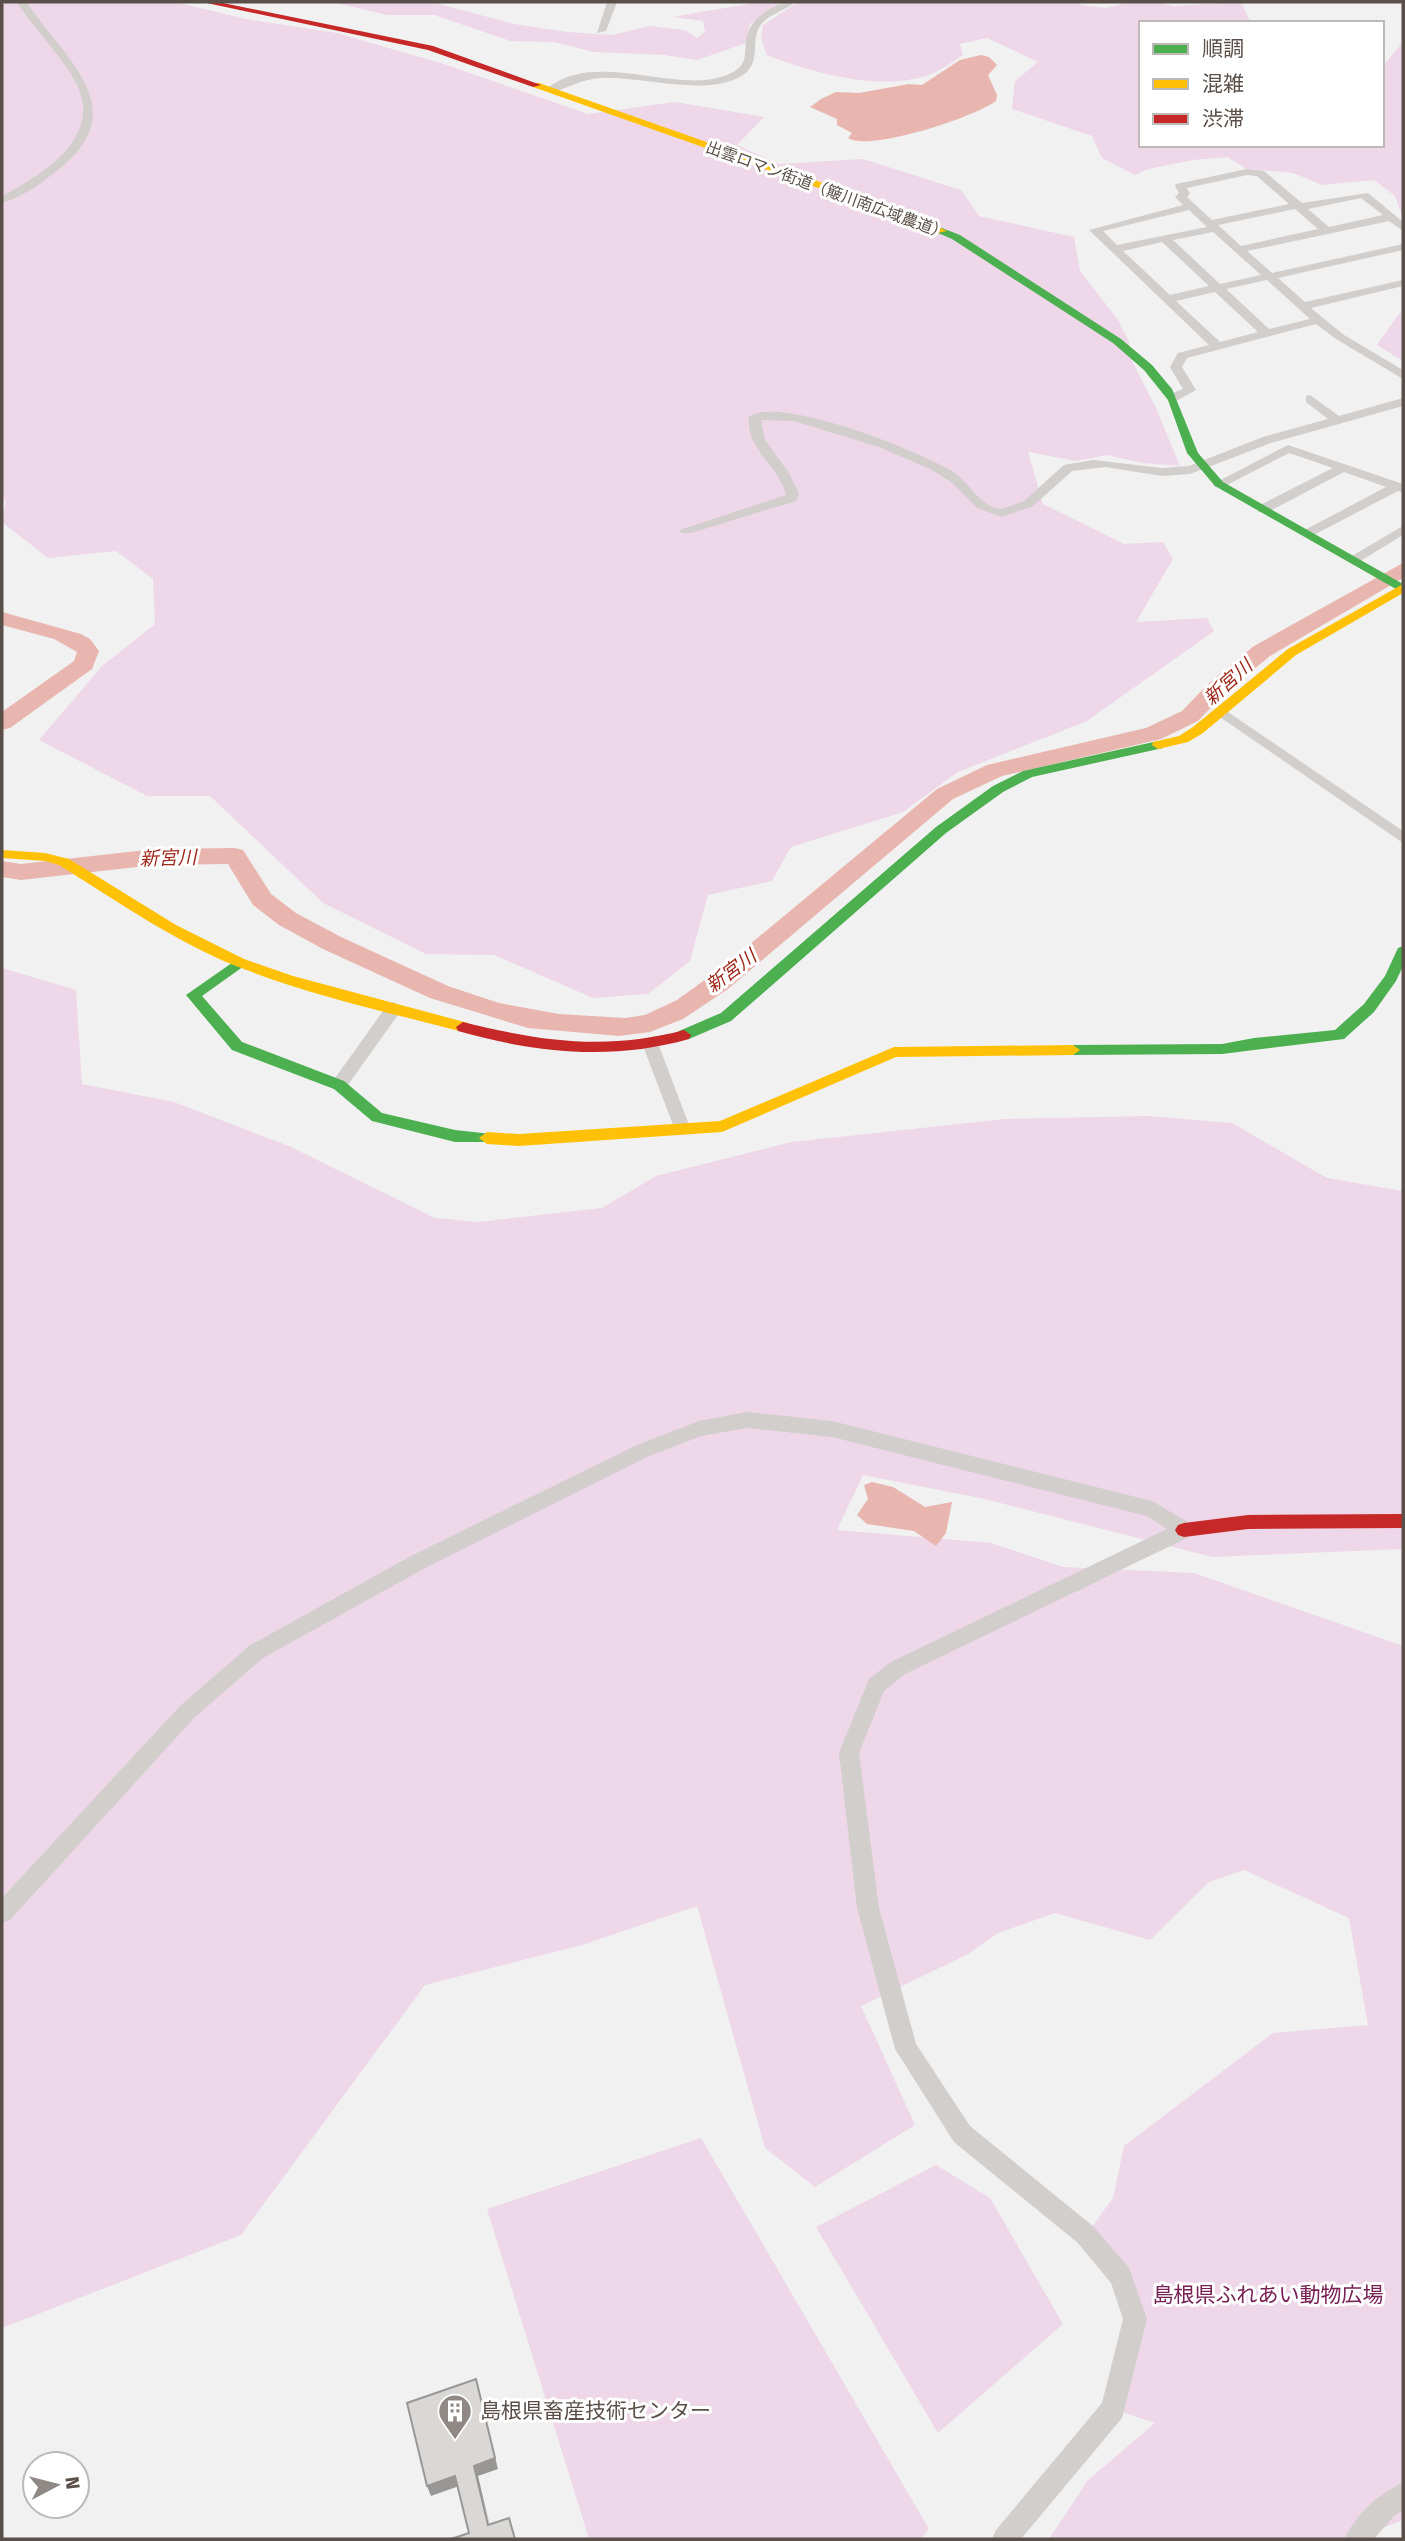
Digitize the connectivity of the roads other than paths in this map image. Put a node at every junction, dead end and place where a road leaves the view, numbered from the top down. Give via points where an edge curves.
1 (22, 2) edge
2 (206, 2) edge
3 (612, 2) edge
4 (790, 2) edge
5 (601, 31) dead end
6 (550, 90) junction
7 (2, 200) edge
8 (1193, 206) junction
9 (1299, 206) junction
10 (1391, 216) junction
11 (1213, 225) junction
12 (1403, 228) edge
13 (1327, 230) junction
14 (1164, 238) junction
15 (1403, 247) edge
16 (1114, 249) junction
17 (1241, 249) junction
18 (1271, 277) junction
19 (1403, 283) edge
20 (1218, 288) junction
21 (1167, 299) junction
22 (1303, 306) junction
23 (1318, 320) junction
24 (1266, 333) junction
25 (1217, 346) junction
26 (1403, 374) edge
27 (1172, 398) junction
28 (1310, 399) dead end
29 (1403, 402) edge
30 (1337, 421) junction
31 (1200, 467) junction
32 (1343, 468) junction
33 (1219, 484) junction
34 (1400, 487) edge
35 (1264, 509) junction
36 (686, 530) dead end
37 (1403, 530) edge
38 (1308, 534) junction
39 (1352, 560) junction
40 (1396, 584) edge
41 (1222, 712) junction
42 (1403, 838) edge
43 (2, 854) edge
44 (1403, 951) edge
45 (239, 963) junction
46 (394, 1008) junction
47 (650, 1046) junction
48 (339, 1085) junction
49 (683, 1130) junction
50 (1403, 1521) edge
51 (1184, 1530) junction
52 (2, 1913) edge
53 (1403, 2496) edge
54 (1005, 2539) edge
55 (1358, 2539) edge

1 - 7 street via 83,87 89,106 87,124 65,159
2 - 6 street, 出雲ロマン街道（簸川南広域農道） via 417,45
3 - 5 street
4 - 6 street via 756,24 751,57 728,78 694,82 601,74 575,77
6 - 27 street, 出雲ロマン街道（簸川南広域農道） via 956,237 1117,341 1140,359
8 - 9 street via 1180,197 1185,194 1180,186 1247,172 1260,173
8 - 11 street
8 - 16 street via 1095,230
9 - 10 street via 1361,195
9 - 11 street
9 - 13 street
10 - 12 street
10 - 13 street
11 - 14 street
11 - 17 street
13 - 17 street
14 - 16 street
14 - 20 street
15 - 18 street
16 - 21 street
17 - 18 street
18 - 20 street
18 - 22 street
19 - 22 street
20 - 21 street
20 - 24 street
21 - 25 street
22 - 23 street
23 - 24 street
23 - 26 street
24 - 25 street
25 - 27 street via 1178,360 1176,367 1190,390
27 - 31 street, 出雲ロマン街道（簸川南広域農道） via 1187,446
28 - 30 street
29 - 30 street
30 - 31 street via 1246,447
31 - 33 street, 出雲ロマン街道（簸川南広域農道）
31 - 36 street via 1162,472 1113,462 1077,465 1063,470 1020,508 1006,514 975,502 952,476 927,463 850,432 769,413 755,418 753,424 757,438 783,473 791,498
32 - 33 street via 1288,449
32 - 34 street
32 - 35 street
33 - 35 street, 出雲ロマン街道（簸川南広域農道）
34 - 38 street
35 - 38 street, 出雲ロマン街道（簸川南広域農道）
37 - 39 street
38 - 39 street, 出雲ロマン街道（簸川南広域農道）
39 - 40 street, 出雲ロマン街道（簸川南広域農道）
40 - 41 street via 1253,681
41 - 42 street
41 - 47 street via 1183,739 1028,774 999,789 942,830 726,1017 687,1036
43 - 45 street via 64,862 180,933
44 - 49 street via 1391,978 1339,1035 1222,1049 894,1052 722,1126
45 - 46 street
45 - 48 street via 193,995 237,1046
46 - 47 street via 528,1042 577,1048
46 - 48 street
47 - 49 street
48 - 49 street via 377,1117 455,1136 519,1140
50 - 51 street via 1248,1522
51 - 52 street via 1152,1509 832,1429 747,1420 699,1429 642,1451 418,1562 256,1652 187,1712
51 - 54 street via 898,1668 876,1685 849,1753 868,1908 906,2049 962,2134 1086,2235 1121,2276 1135,2319 1113,2409
53 - 55 street via 1385,2507

